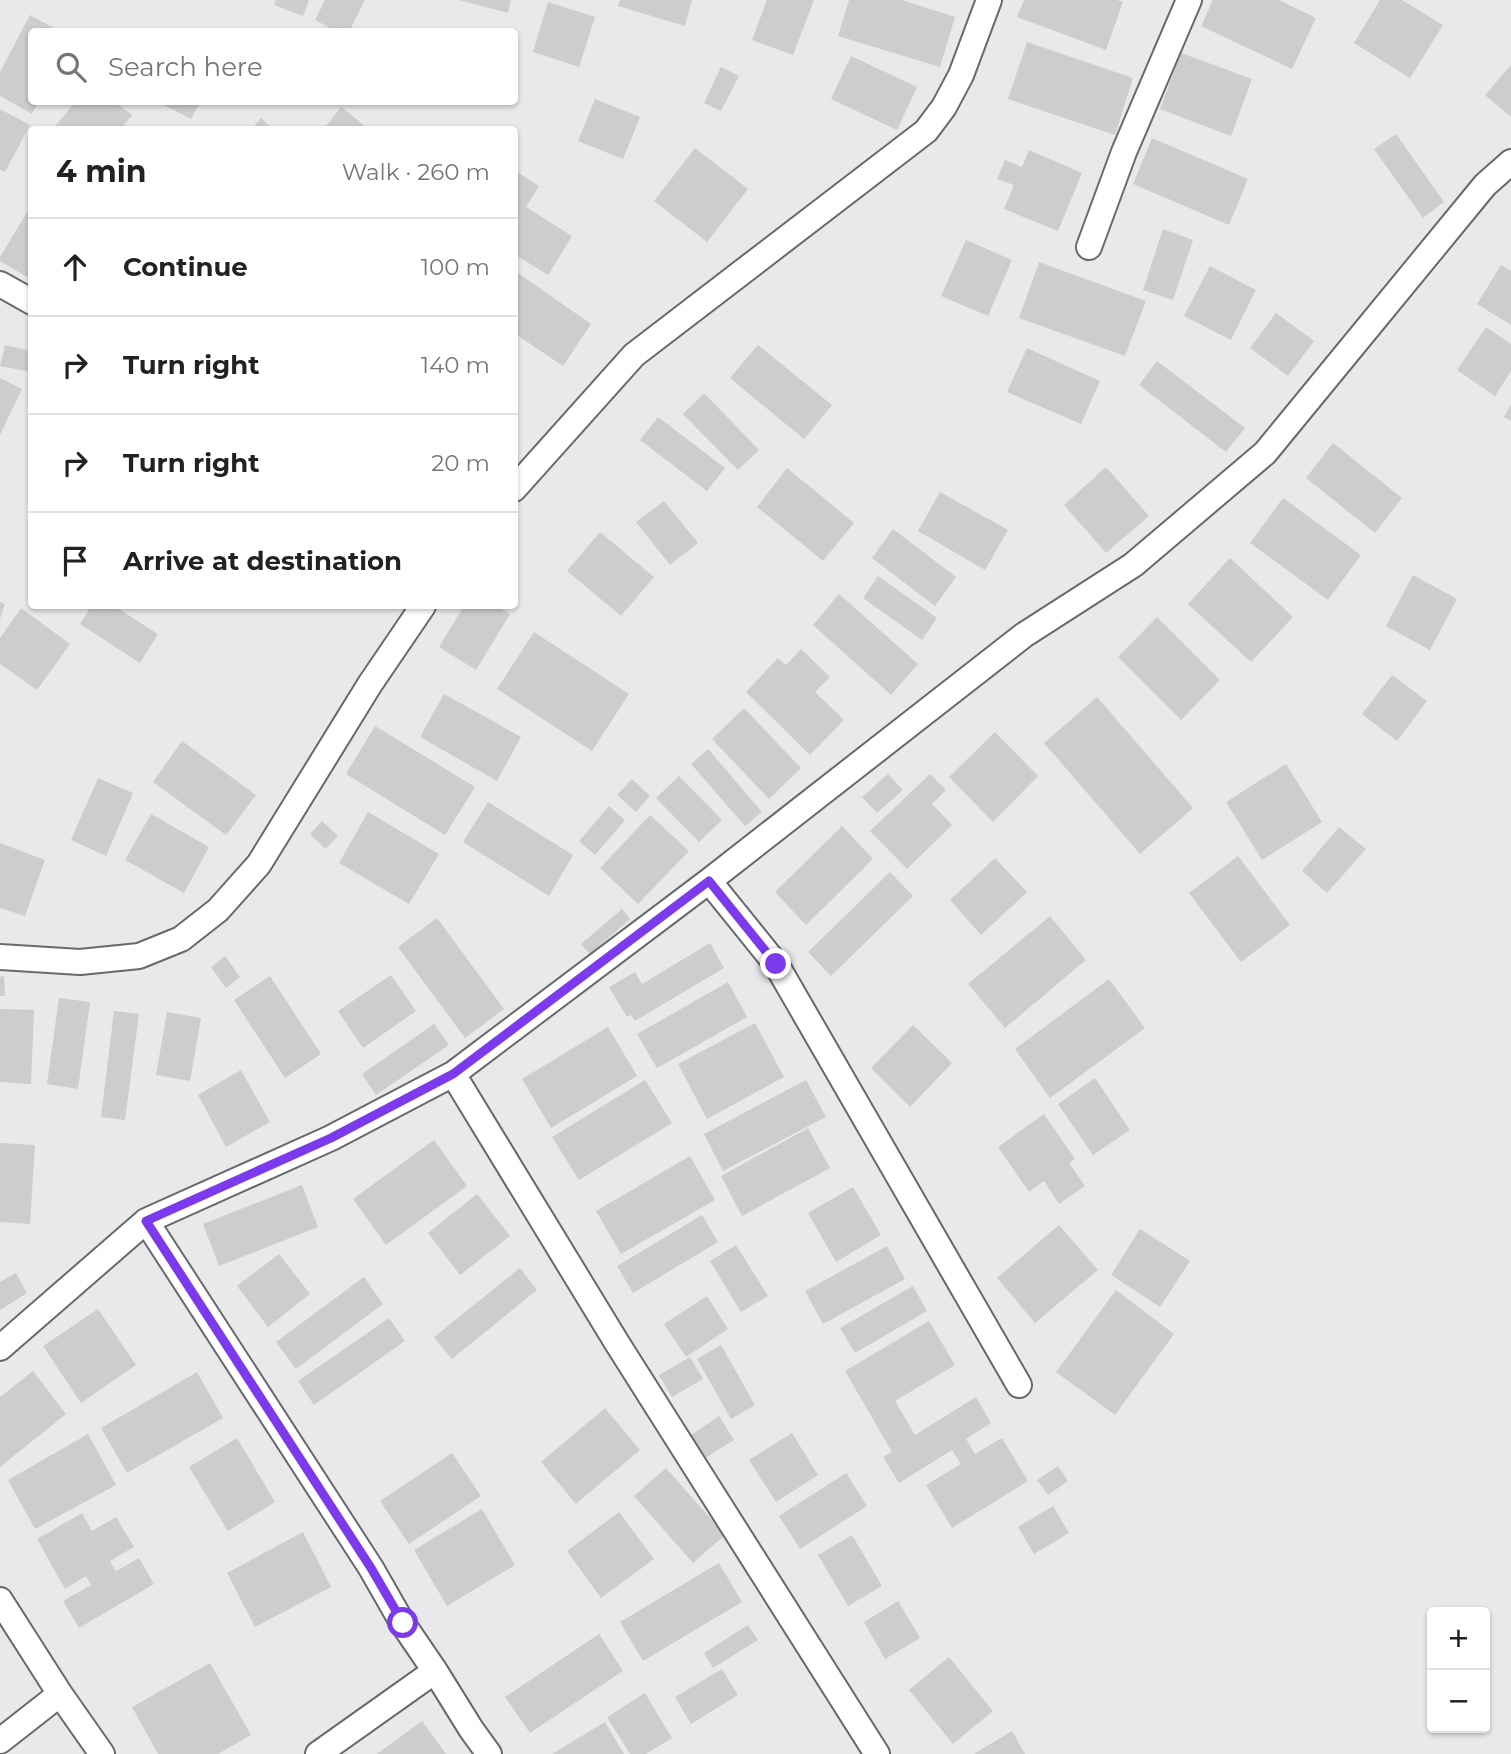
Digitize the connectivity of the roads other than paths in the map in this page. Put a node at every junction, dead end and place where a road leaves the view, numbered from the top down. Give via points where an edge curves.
1 (989, 0) edge
2 (1189, 0) edge
3 (1511, 162) edge
4 (1089, 247) dead end
5 (0, 284) edge
6 (28, 300) edge
7 (518, 485) edge
8 (421, 609) edge
9 (709, 881) junction
10 (0, 957) edge
11 (453, 1074) junction
12 (146, 1221) junction
13 (0, 1348) edge
14 (1019, 1385) dead end
15 (0, 1600) edge
16 (435, 1671) junction
17 (60, 1694) junction
18 (0, 1741) edge
19 (102, 1754) edge
20 (318, 1754) edge
21 (489, 1754) edge
22 (877, 1754) edge

1 - 7 street via 961,75 926,131 634,355
2 - 4 street
3 - 9 street via 1485,185 1265,453 1133,565 1024,635
5 - 6 street
8 - 10 street via 259,864 218,910 181,939 138,956 80,962
9 - 11 street
9 - 14 street via 776,964
11 - 12 street via 331,1138
11 - 22 street
12 - 13 street
12 - 16 street
15 - 17 street
16 - 20 street
16 - 21 street
17 - 18 street
17 - 19 street

